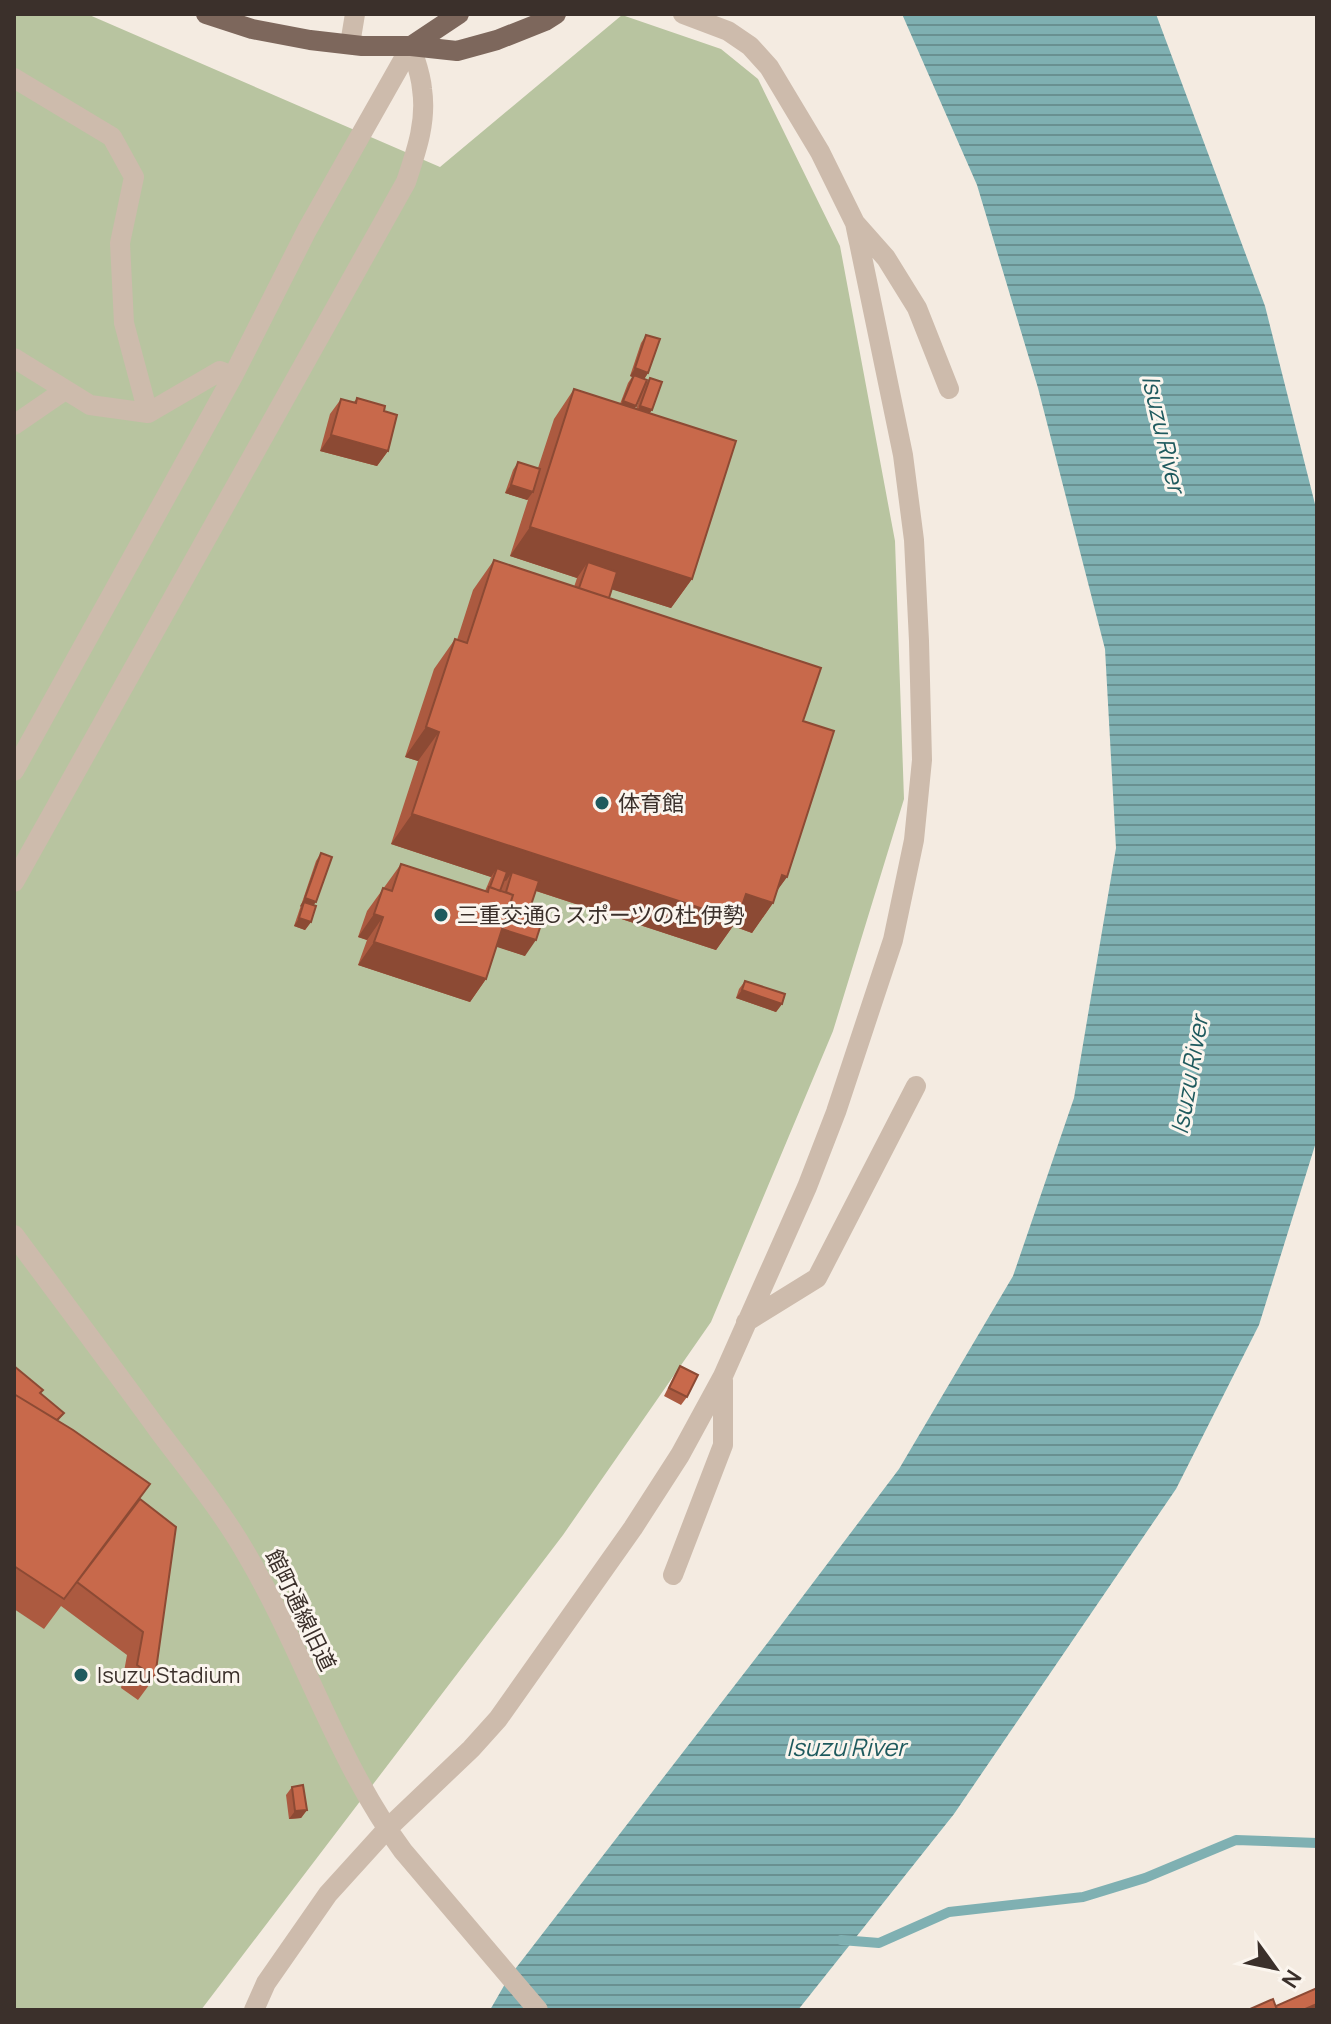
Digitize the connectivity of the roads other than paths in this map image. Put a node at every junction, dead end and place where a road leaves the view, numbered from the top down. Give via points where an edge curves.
1 (206, 14) edge
2 (355, 14) edge
3 (459, 14) edge
4 (556, 14) edge
5 (683, 14) edge
6 (350, 44) junction
7 (411, 46) junction
8 (14, 78) edge
9 (855, 223) junction
10 (14, 358) edge
11 (233, 376) junction
12 (949, 389) dead end
13 (65, 390) junction
14 (148, 413) junction
15 (22, 419) edge
16 (14, 771) edge
17 (14, 882) edge
18 (916, 1086) dead end
19 (14, 1235) edge
20 (746, 1322) junction
21 (723, 1376) junction
22 (673, 1575) dead end
23 (387, 1829) junction
24 (254, 2010) edge
25 (538, 2010) edge

1 - 6 main road via 252,29
2 - 6 street
3 - 7 main road
4 - 7 main road via 457,51
5 - 9 street via 728,31 769,67
6 - 7 main road
7 - 11 street via 307,230
7 - 17 street via 424,114 406,182
8 - 14 street via 112,137 134,177 120,243 124,323
9 - 12 street via 886,258 917,308
9 - 20 street via 903,455 914,540 922,760 916,824 893,940 836,1112
10 - 13 street
11 - 14 street via 220,371
11 - 16 street
13 - 14 street via 90,405
13 - 15 street
18 - 20 street via 817,1278
19 - 23 street, 館町通線旧道 via 243,1548 269,1592 351,1770
20 - 21 street
21 - 22 street via 723,1445
21 - 23 street via 633,1528 523,1686 471,1749
23 - 24 street via 328,1894 266,1983
23 - 25 street, 館町通線旧道

